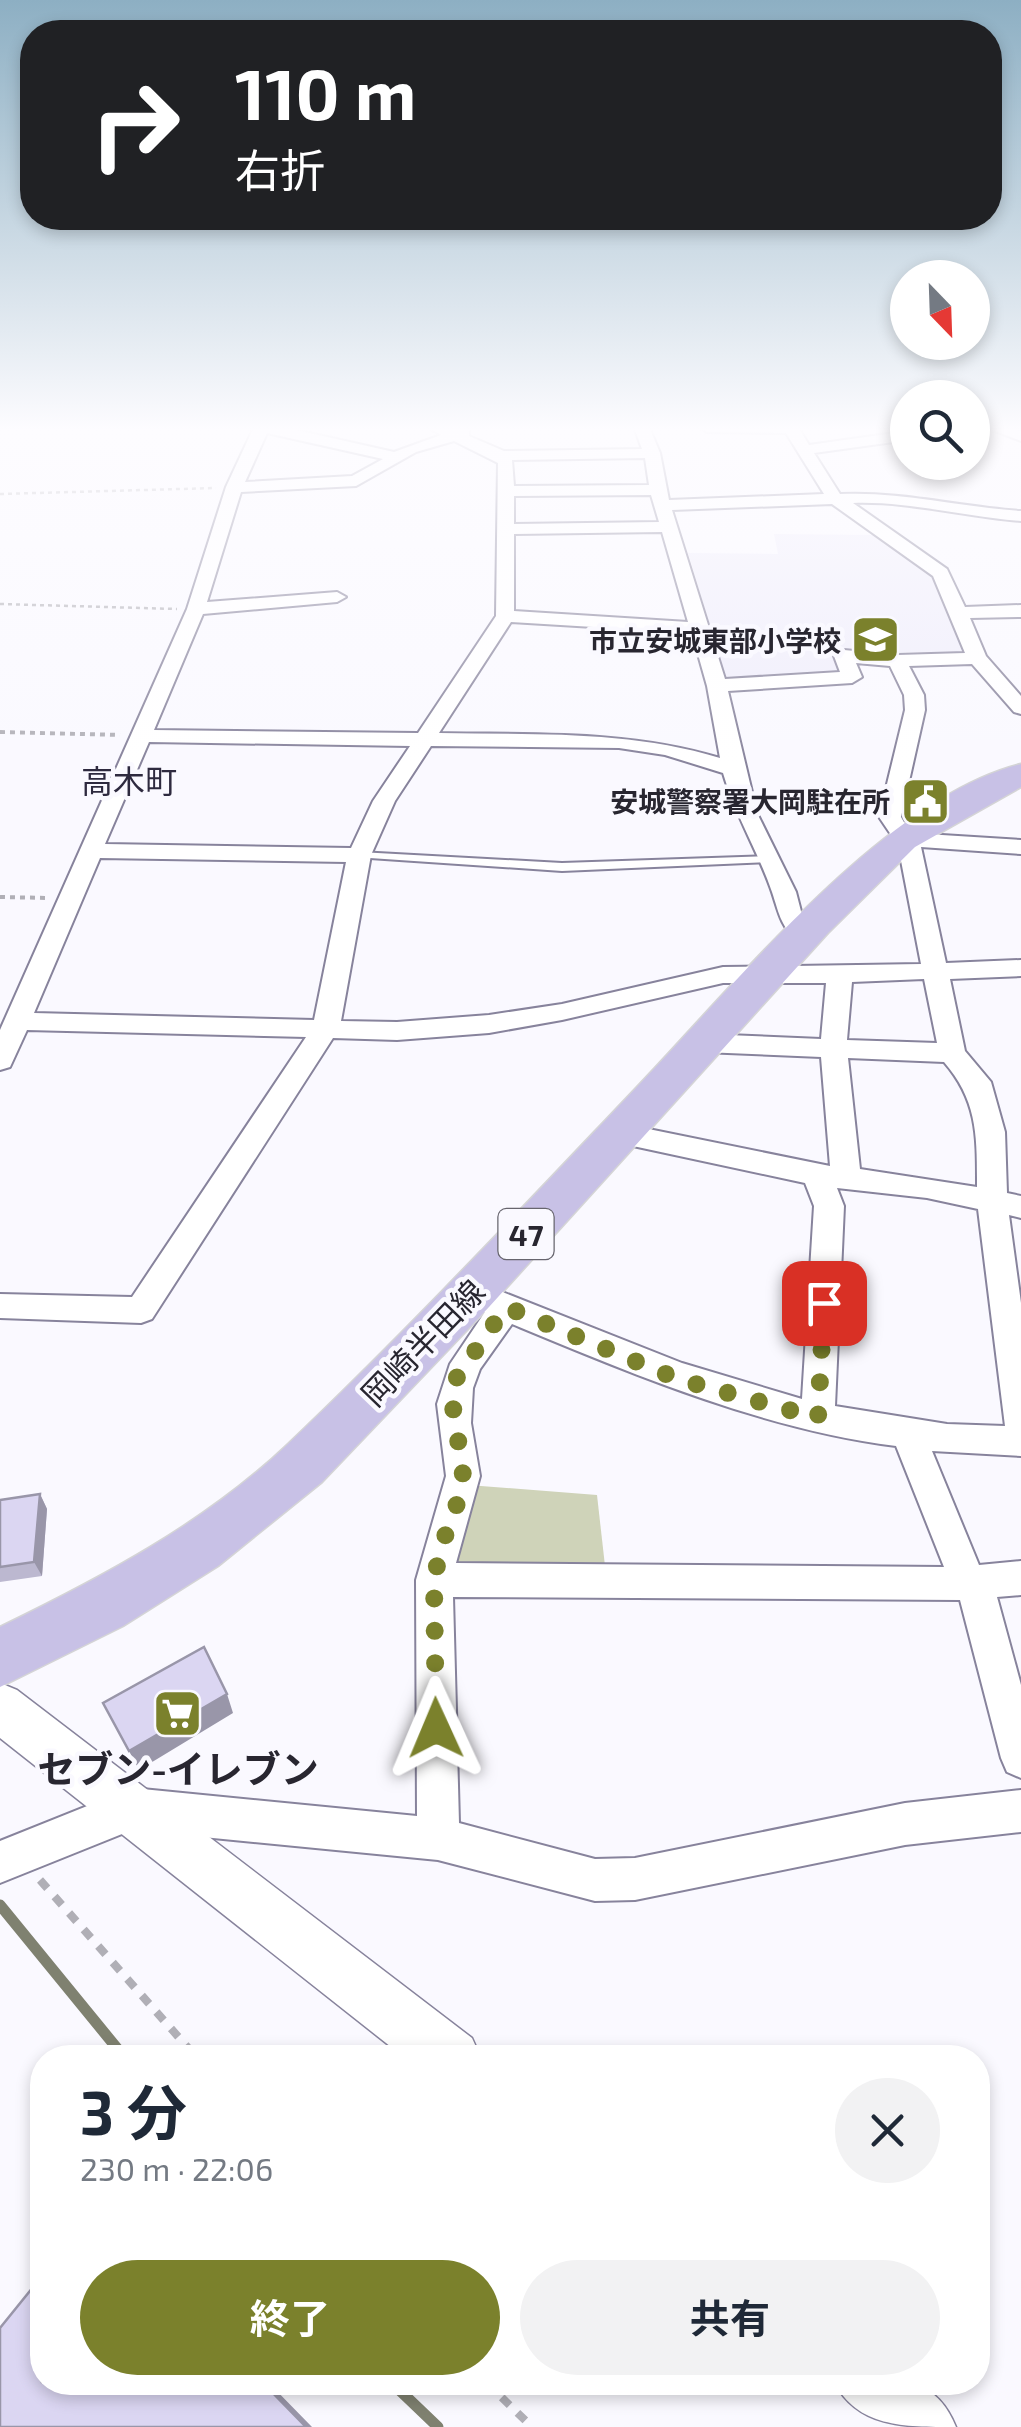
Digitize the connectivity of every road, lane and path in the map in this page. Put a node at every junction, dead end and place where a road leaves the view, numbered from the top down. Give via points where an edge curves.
1 (217, 540) edge
2 (506, 540) edge
3 (674, 540) edge
4 (895, 540) edge
5 (337, 598) dead end
6 (0, 604) edge
7 (196, 609) junction
8 (1021, 611) edge
9 (961, 613) junction
10 (506, 616) junction
11 (701, 628) junction
12 (977, 658) junction
13 (897, 661) junction
14 (718, 686) junction
15 (1021, 708) edge
16 (0, 732) edge
17 (142, 736) junction
18 (421, 741) junction
19 (733, 769) junction
20 (1021, 774) edge
21 (906, 841) junction
22 (1021, 848) edge
23 (93, 851) junction
24 (360, 855) junction
25 (769, 859) junction
26 (0, 897) edge
27 (72, 899) junction
28 (805, 934) junction
29 (1021, 968) edge
30 (936, 972) junction
31 (841, 974) junction
32 (766, 977) junction
33 (17, 1021) junction
34 (326, 1028) junction
35 (704, 1043) junction
36 (831, 1051) junction
37 (952, 1053) junction
38 (0, 1061) edge
39 (620, 1133) junction
40 (831, 1177) junction
41 (1006, 1205) edge
42 (489, 1300) junction
43 (0, 1306) edge
44 (818, 1418) junction
45 (1021, 1422) edge
46 (908, 1434) junction
47 (1021, 1442) edge
48 (1021, 1578) edge
49 (434, 1580) junction
50 (971, 1582) junction
51 (0, 1658) edge
52 (0, 1707) edge
53 (1021, 1758) edge
54 (132, 1809) junction
55 (1021, 1810) edge
56 (438, 1838) junction
57 (9, 1858) edge
58 (185, 2045) edge
59 (435, 2045) edge
60 (499, 2395) edge
61 (882, 2395) edge
62 (532, 2427) edge
63 (923, 2427) edge

1 - 7 street
2 - 10 street
3 - 11 street
4 - 9 street via 941,573
5 - 7 street
6 - 7 path
7 - 17 street
8 - 9 street
9 - 12 street
10 - 11 street
10 - 18 street
11 - 14 street
12 - 13 street
12 - 15 street
13 - 14 street via 844,656 852,677
13 - 21 street via 915,710 890,817
14 - 19 street
16 - 17 path
17 - 18 street
17 - 23 street
18 - 19 street via 619,742
18 - 24 street
19 - 25 street
20 - 21 main road, 岡崎半田線 / 47 via 975,795
21 - 22 street
21 - 28 main road, 岡崎半田線 / 47
21 - 30 street
23 - 24 street
23 - 27 street
24 - 25 lane via 562,868
24 - 34 street
25 - 28 street via 791,920
26 - 27 path
27 - 33 street
28 - 32 main road, 岡崎半田線 / 47
29 - 30 street
30 - 31 street
30 - 37 street
31 - 32 street
31 - 36 street
32 - 34 street via 723,975 489,1024 397,1032
32 - 35 main road, 岡崎半田線 / 47
33 - 34 street
33 - 38 street
34 - 43 street via 142,1310
35 - 36 street
35 - 39 main road, 岡崎半田線 / 47
36 - 37 street
36 - 40 street via 841,1109
37 - 41 street via 977,1082
39 - 40 street
39 - 42 main road, 岡崎半田線 / 47
40 - 41 street via 927,1187
40 - 44 street
41 - 45 street
42 - 44 street via 678,1379
42 - 49 street via 452,1401 463,1472
42 - 51 main road, 岡崎半田線 / 47 via 198,1548
44 - 46 street
46 - 47 street
46 - 50 street
48 - 50 street
49 - 50 street
49 - 56 street
50 - 53 street
52 - 54 street
54 - 56 street
54 - 57 street
54 - 59 street
55 - 56 street via 905,1824 635,1879 596,1880
57 - 58 path
60 - 62 path
61 - 63 street

